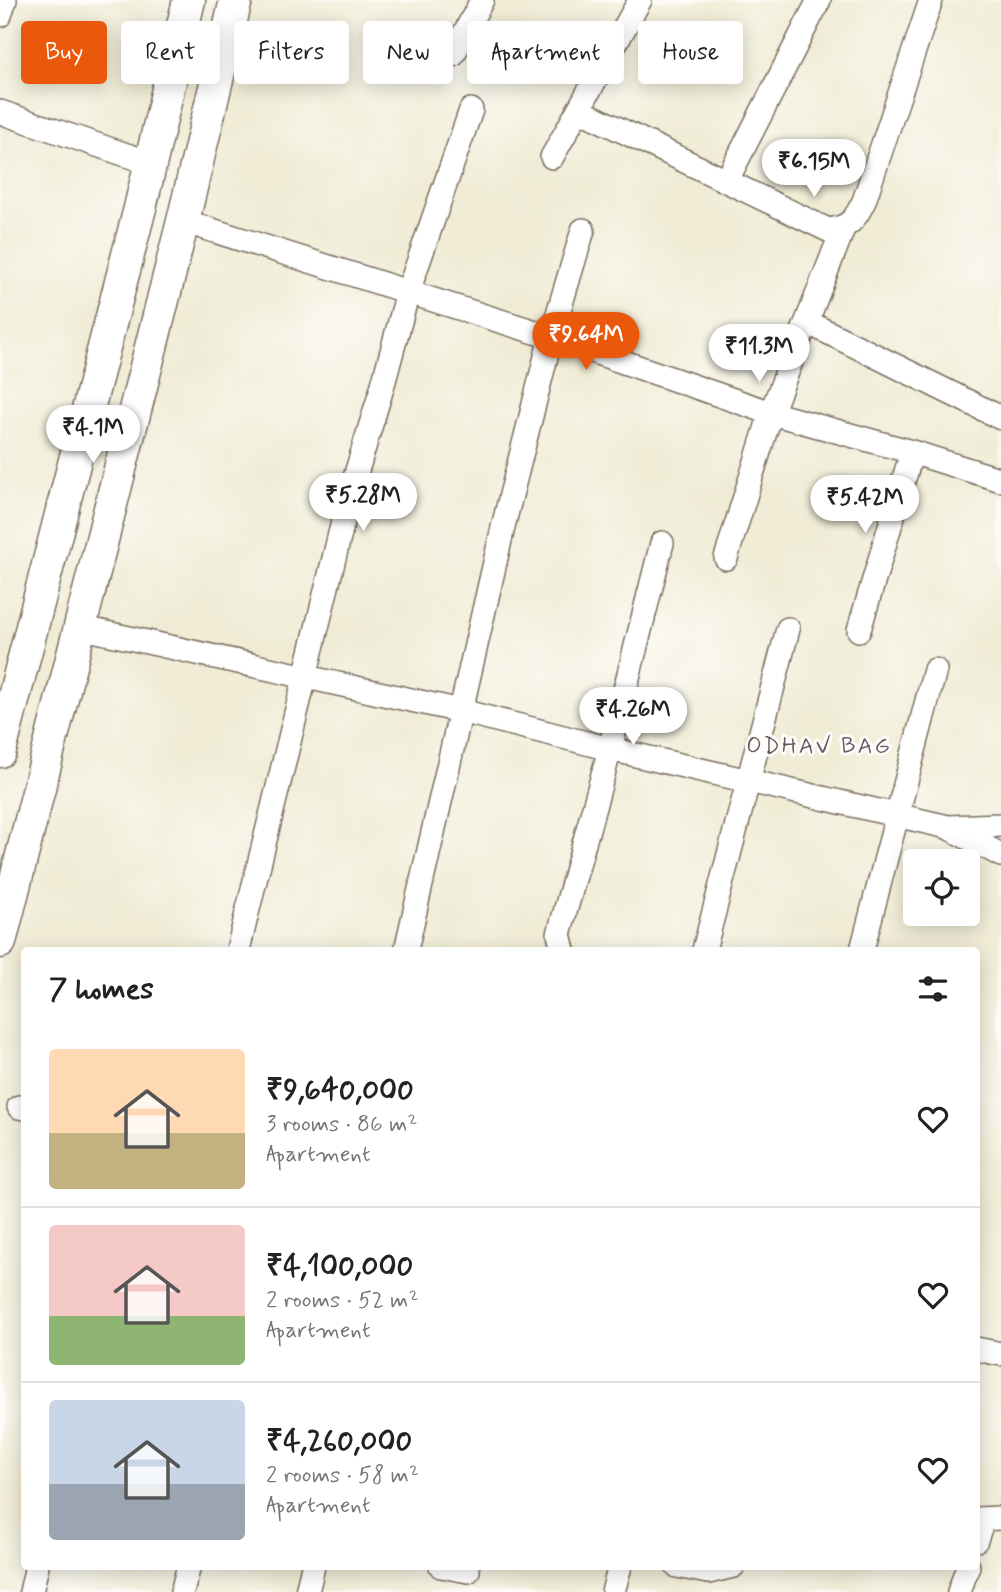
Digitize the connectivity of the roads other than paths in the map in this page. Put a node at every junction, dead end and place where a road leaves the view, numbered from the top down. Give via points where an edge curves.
1 (5, 0) edge
2 (188, 0) edge
3 (236, 0) edge
4 (482, 0) edge
5 (640, 0) edge
6 (819, 0) edge
7 (931, 0) edge
8 (0, 15) edge
9 (453, 55) dead end
10 (471, 110) dead end
11 (579, 110) junction
12 (0, 112) edge
13 (552, 157) dead end
14 (150, 163) junction
15 (727, 180) junction
16 (183, 221) junction
17 (843, 229) junction
18 (583, 230) dead end
19 (408, 292) junction
20 (807, 322) junction
21 (551, 337) junction
22 (771, 413) junction
23 (1001, 418) edge
24 (912, 452) junction
25 (1001, 480) edge
26 (662, 543) dead end
27 (726, 558) dead end
28 (79, 627) junction
29 (788, 629) dead end
30 (859, 630) dead end
31 (935, 670) dead end
32 (306, 678) junction
33 (461, 711) junction
34 (610, 748) junction
35 (0, 751) edge
36 (747, 781) junction
37 (898, 816) junction
38 (1001, 825) edge
39 (948, 827) junction
40 (1001, 855) edge
41 (0, 942) edge
42 (238, 947) edge
43 (407, 947) edge
44 (562, 947) edge
45 (705, 947) edge
46 (863, 947) edge
47 (980, 1350) edge
48 (1001, 1354) edge
49 (36, 1570) edge
50 (188, 1570) edge
51 (312, 1570) edge
52 (619, 1570) edge
53 (698, 1570) edge
54 (716, 1570) edge
55 (967, 1570) edge
56 (31, 1592) edge
57 (182, 1592) edge
58 (307, 1592) edge
59 (614, 1592) edge
60 (959, 1592) edge

1 - 8 street
2 - 14 main road
3 - 16 main road
4 - 9 street
5 - 11 street
6 - 15 street
7 - 17 street via 864,201 855,220
10 - 19 street
11 - 13 street
11 - 15 street
12 - 14 street
14 - 35 main road
15 - 17 street via 828,230
16 - 19 street
16 - 28 main road
17 - 20 street
18 - 21 street
19 - 21 street
19 - 32 street via 349,497
20 - 22 street
20 - 23 street
21 - 22 street
21 - 33 street
22 - 24 street
22 - 27 street
24 - 25 street
24 - 30 street
26 - 34 street
28 - 32 street
28 - 41 main road
29 - 36 street
31 - 37 street
32 - 33 street
32 - 42 street
33 - 34 street
33 - 43 street
34 - 36 street
34 - 44 street via 559,934
36 - 37 street
36 - 45 street
37 - 39 street
37 - 46 street
38 - 39 street
39 - 40 street
47 - 48 street
49 - 56 street
50 - 57 street
51 - 58 street
52 - 59 street
53 - 54 street
55 - 60 street

